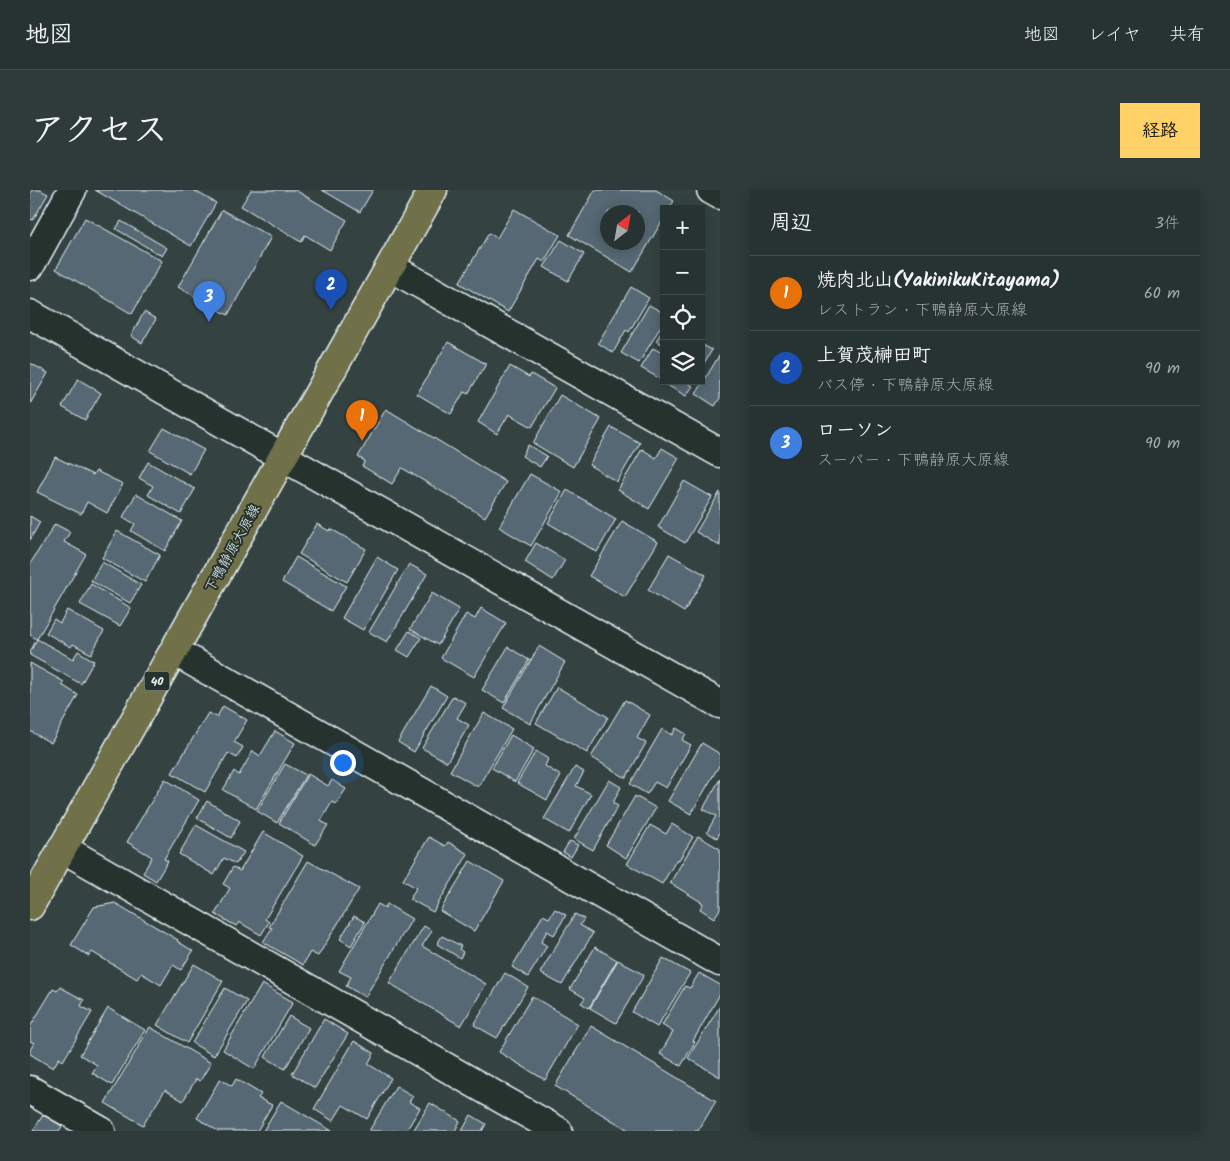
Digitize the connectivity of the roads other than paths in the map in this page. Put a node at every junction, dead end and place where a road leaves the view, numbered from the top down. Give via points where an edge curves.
1 (72, 190) edge
2 (433, 190) edge
3 (711, 190) edge
4 (720, 195) edge
5 (30, 266) edge
6 (390, 267) junction
7 (30, 314) edge
8 (720, 453) edge
9 (283, 457) junction
10 (174, 651) junction
11 (720, 704) edge
12 (62, 848) junction
13 (30, 906) edge
14 (720, 962) edge
15 (30, 1090) edge
16 (101, 1131) edge
17 (558, 1131) edge

1 - 5 street
2 - 6 main road, 下鴨静原大原線 / 40
3 - 4 street
6 - 8 street
6 - 9 main road, 下鴨静原大原線 / 40
7 - 9 street
9 - 10 main road, 下鴨静原大原線 / 40
9 - 11 street
10 - 12 main road, 下鴨静原大原線 / 40
10 - 14 street
12 - 13 main road, 下鴨静原大原線 / 40
12 - 17 street
15 - 16 street

